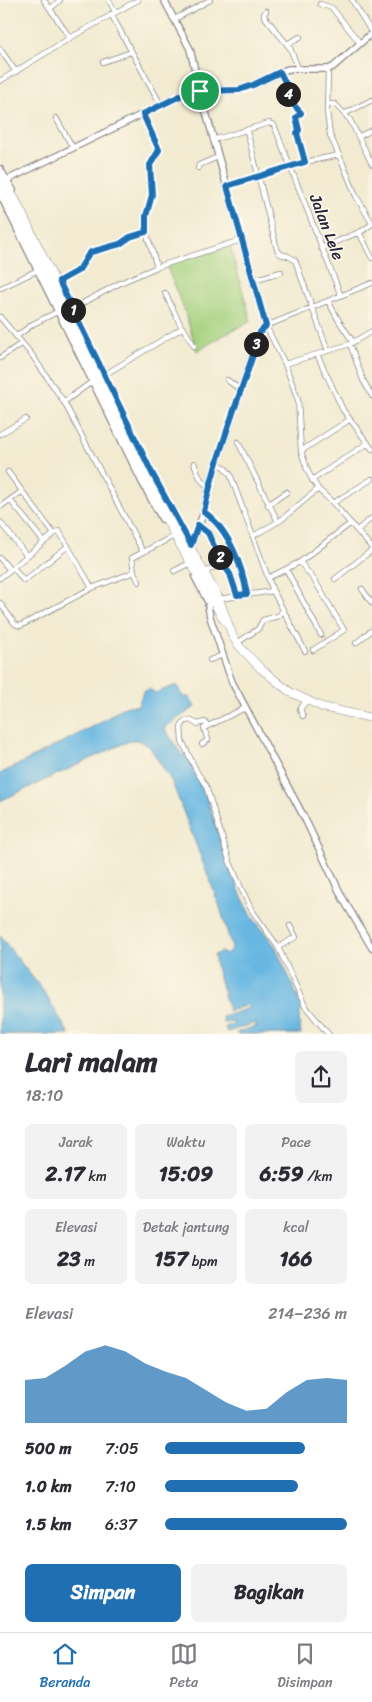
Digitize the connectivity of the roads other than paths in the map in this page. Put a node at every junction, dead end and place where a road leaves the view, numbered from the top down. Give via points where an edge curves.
1 (44, 0) edge
2 (60, 0) edge
3 (109, 0) edge
4 (138, 0) edge
5 (164, 0) edge
6 (210, 0) edge
7 (352, 0) edge
8 (320, 4) dead end
9 (50, 8) junction
10 (266, 11) dead end
11 (113, 13) junction
12 (175, 19) junction
13 (372, 33) edge
14 (300, 37) dead end
15 (70, 38) junction
16 (360, 43) junction
17 (287, 44) junction
18 (0, 49) edge
19 (131, 52) junction
20 (103, 62) dead end
21 (298, 68) junction
22 (328, 69) junction
23 (16, 72) junction
24 (280, 72) junction
25 (0, 81) edge
26 (200, 91) junction
27 (372, 100) edge
28 (327, 104) junction
29 (161, 105) junction
30 (143, 114) junction
31 (344, 114) junction
32 (56, 118) dead end
33 (372, 130) edge
34 (247, 131) junction
35 (358, 137) junction
36 (213, 140) junction
37 (73, 148) junction
38 (339, 155) junction
39 (218, 157) junction
40 (305, 162) junction
41 (372, 164) edge
42 (290, 166) junction
43 (198, 168) dead end
44 (0, 169) edge
45 (0, 176) edge
46 (258, 176) junction
47 (8, 180) junction
48 (0, 186) edge
49 (227, 186) junction
50 (0, 194) edge
51 (372, 223) edge
52 (23, 224) junction
53 (146, 232) junction
54 (359, 232) junction
55 (241, 240) junction
56 (321, 248) junction
57 (372, 258) edge
58 (157, 267) junction
59 (38, 270) junction
60 (281, 272) dead end
61 (253, 280) junction
62 (59, 281) junction
63 (372, 283) edge
64 (1, 288) dead end
65 (165, 293) dead end
66 (341, 296) junction
67 (328, 301) junction
68 (312, 307) junction
69 (72, 309) junction
70 (59, 311) junction
71 (0, 317) edge
72 (266, 326) junction
73 (182, 328) junction
74 (372, 331) edge
75 (17, 336) junction
76 (22, 343) junction
77 (351, 343) junction
78 (194, 346) dead end
79 (328, 351) junction
80 (317, 354) junction
81 (0, 358) edge
82 (285, 364) junction
83 (104, 375) junction
84 (227, 380) dead end
85 (93, 381) junction
86 (241, 390) junction
87 (372, 396) edge
88 (64, 402) junction
89 (26, 419) dead end
90 (349, 420) junction
91 (0, 434) edge
92 (238, 442) dead end
93 (368, 443) junction
94 (372, 449) edge
95 (301, 451) junction
96 (194, 463) dead end
97 (217, 464) junction
98 (8, 472) dead end
99 (372, 478) edge
100 (312, 480) junction
101 (209, 486) junction
102 (318, 489) junction
103 (21, 492) junction
104 (287, 492) dead end
105 (10, 500) junction
106 (333, 503) junction
107 (268, 505) junction
108 (0, 507) edge
109 (204, 512) junction
110 (372, 518) edge
111 (0, 522) edge
112 (278, 522) junction
113 (351, 523) junction
114 (198, 525) junction
115 (357, 530) junction
116 (55, 532) junction
117 (253, 536) junction
118 (172, 537) junction
119 (44, 542) junction
120 (68, 546) junction
121 (190, 546) junction
122 (372, 549) edge
123 (143, 552) junction
124 (27, 556) junction
125 (0, 558) edge
126 (300, 562) junction
127 (222, 563) junction
128 (188, 564) junction
129 (12, 568) junction
130 (286, 570) junction
131 (174, 571) dead end
132 (134, 572) junction
133 (204, 573) junction
134 (0, 578) edge
135 (268, 578) junction
136 (335, 579) dead end
137 (139, 582) dead end
138 (92, 588) junction
139 (362, 589) dead end
140 (273, 591) junction
141 (247, 594) junction
142 (237, 595) junction
143 (213, 601) junction
144 (372, 602) edge
145 (0, 603) edge
146 (283, 611) junction
147 (372, 630) edge
148 (321, 635) dead end
149 (237, 643) junction
150 (356, 643) dead end
151 (313, 650) dead end
152 (305, 651) dead end
153 (223, 656) junction
154 (210, 660) dead end
155 (309, 701) junction
156 (245, 708) junction
157 (303, 716) dead end
158 (372, 718) edge
159 (208, 726) junction
160 (202, 744) dead end
161 (290, 926) dead end
162 (278, 947) junction
163 (372, 948) edge
164 (330, 1034) edge

1 - 9 street
2 - 9 street
3 - 11 street
4 - 11 street
5 - 12 street
6 - 12 street
7 - 13 street
8 - 16 street via 332,8
9 - 15 street
10 - 17 street via 264,16
11 - 15 street
11 - 19 street
12 - 26 street via 190,49
13 - 16 street
14 - 17 street
15 - 23 street
16 - 22 street
17 - 21 street
18 - 23 street
19 - 20 street
19 - 29 street
21 - 22 street
21 - 24 street
22 - 28 street
23 - 25 street
24 - 26 street via 239,90
24 - 40 street via 288,88 289,99 301,113 296,118 297,133
26 - 29 street via 186,93
26 - 36 street
27 - 31 street
28 - 31 street via 335,104
28 - 38 street via 330,135
29 - 30 street
30 - 37 street
30 - 53 street via 159,150 150,165 152,195 146,216
31 - 35 street
32 - 37 street
33 - 35 street
34 - 36 street
34 - 42 street, Jalan Lele via 273,124
34 - 46 street
35 - 41 street
36 - 39 street
37 - 47 street
38 - 40 street
38 - 51 street via 356,196
39 - 43 street via 199,164
39 - 49 street
40 - 42 street
42 - 46 street
42 - 56 street, Jalan Lele
44 - 47 street
45 - 52 highway via 11,191
46 - 49 street
46 - 68 street via 278,251 294,260
47 - 62 street
48 - 52 highway
49 - 55 street
50 - 59 street
51 - 54 street
52 - 121 highway
52 - 143 highway via 147,483
53 - 58 street
53 - 62 street via 91,252 79,270
54 - 56 street
54 - 57 street
55 - 58 street
55 - 61 street
56 - 66 street, Jalan Lele
58 - 69 street via 120,282
59 - 64 street
59 - 70 street
60 - 61 street
61 - 72 street
62 - 69 street
63 - 66 street
65 - 73 street
66 - 67 street
67 - 68 street
67 - 77 street
68 - 72 street
68 - 79 street
69 - 83 street
70 - 75 street
70 - 85 street
71 - 75 street
72 - 82 street
72 - 86 street via 260,332
73 - 78 street
73 - 83 street
74 - 77 street
75 - 76 street
76 - 81 street
76 - 88 street
77 - 79 street
77 - 87 street
79 - 80 street
80 - 82 street
80 - 90 street
82 - 95 street via 298,400
83 - 121 street
84 - 86 street
85 - 88 street
85 - 118 street
86 - 97 street
88 - 123 street
89 - 91 street
90 - 93 street
90 - 95 street
92 - 107 street
93 - 94 street
93 - 100 street
95 - 100 street
96 - 101 street via 198,476
97 - 101 street
97 - 117 street via 230,474
98 - 103 street
99 - 106 street
100 - 102 street
101 - 109 street
102 - 106 street
102 - 112 street
103 - 105 street
103 - 116 street
104 - 107 street
105 - 108 street
105 - 119 street
106 - 113 street
107 - 112 street
109 - 114 street
109 - 141 street via 214,521 236,555
110 - 115 street
111 - 124 street
112 - 117 street
113 - 115 street
113 - 126 street
114 - 121 street
114 - 127 street via 208,533
115 - 122 street
116 - 119 street
116 - 120 street
117 - 135 street
118 - 123 street
118 - 128 street
119 - 124 street
120 - 129 street via 25,580
120 - 138 street
121 - 133 highway
122 - 136 street
123 - 132 street via 132,558
124 - 129 street
125 - 129 street
126 - 130 street
126 - 151 street via 315,580 344,630
127 - 133 street
127 - 142 street via 232,577
128 - 131 street
128 - 143 street
129 - 134 street
130 - 135 street
130 - 148 street
132 - 137 street
132 - 138 street
133 - 143 highway
135 - 140 street
138 - 145 street via 20,626
139 - 144 street
140 - 141 street
140 - 146 street
141 - 142 street
142 - 143 street
143 - 149 highway
143 - 153 street via 210,617
146 - 149 street via 278,616 263,620 258,629
146 - 152 street
147 - 150 street
149 - 155 highway via 278,684
153 - 154 street
153 - 156 street
155 - 157 street via 300,710
155 - 158 highway
156 - 159 street
156 - 163 street via 305,819 342,897
159 - 160 street via 203,730 208,740
159 - 162 street via 205,722 185,721 181,737 206,786 241,888
161 - 162 street via 296,937
162 - 164 street via 305,1006

